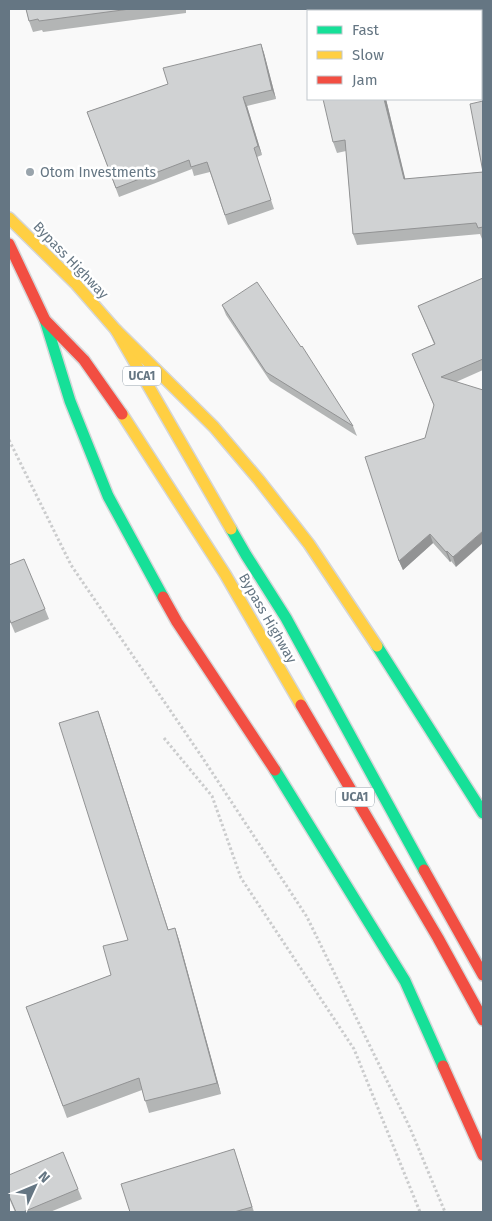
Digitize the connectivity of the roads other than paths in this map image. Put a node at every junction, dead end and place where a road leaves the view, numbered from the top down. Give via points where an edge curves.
1 (9, 218) edge
2 (9, 244) edge
3 (45, 320) junction
4 (116, 330) junction
5 (483, 813) edge
6 (483, 975) edge
7 (483, 1020) edge
8 (483, 1155) edge

1 - 4 main road, Bypass Highway / UCA1 via 75,283
2 - 3 main road, Bypass Highway / UCA1
3 - 7 main road, Bypass Highway / UCA1 via 84,360 224,574
3 - 8 main road via 70,401 108,496 177,622 271,763 405,981
4 - 5 main road via 214,427 309,544
4 - 6 main road, Bypass Highway / UCA1 via 286,618

